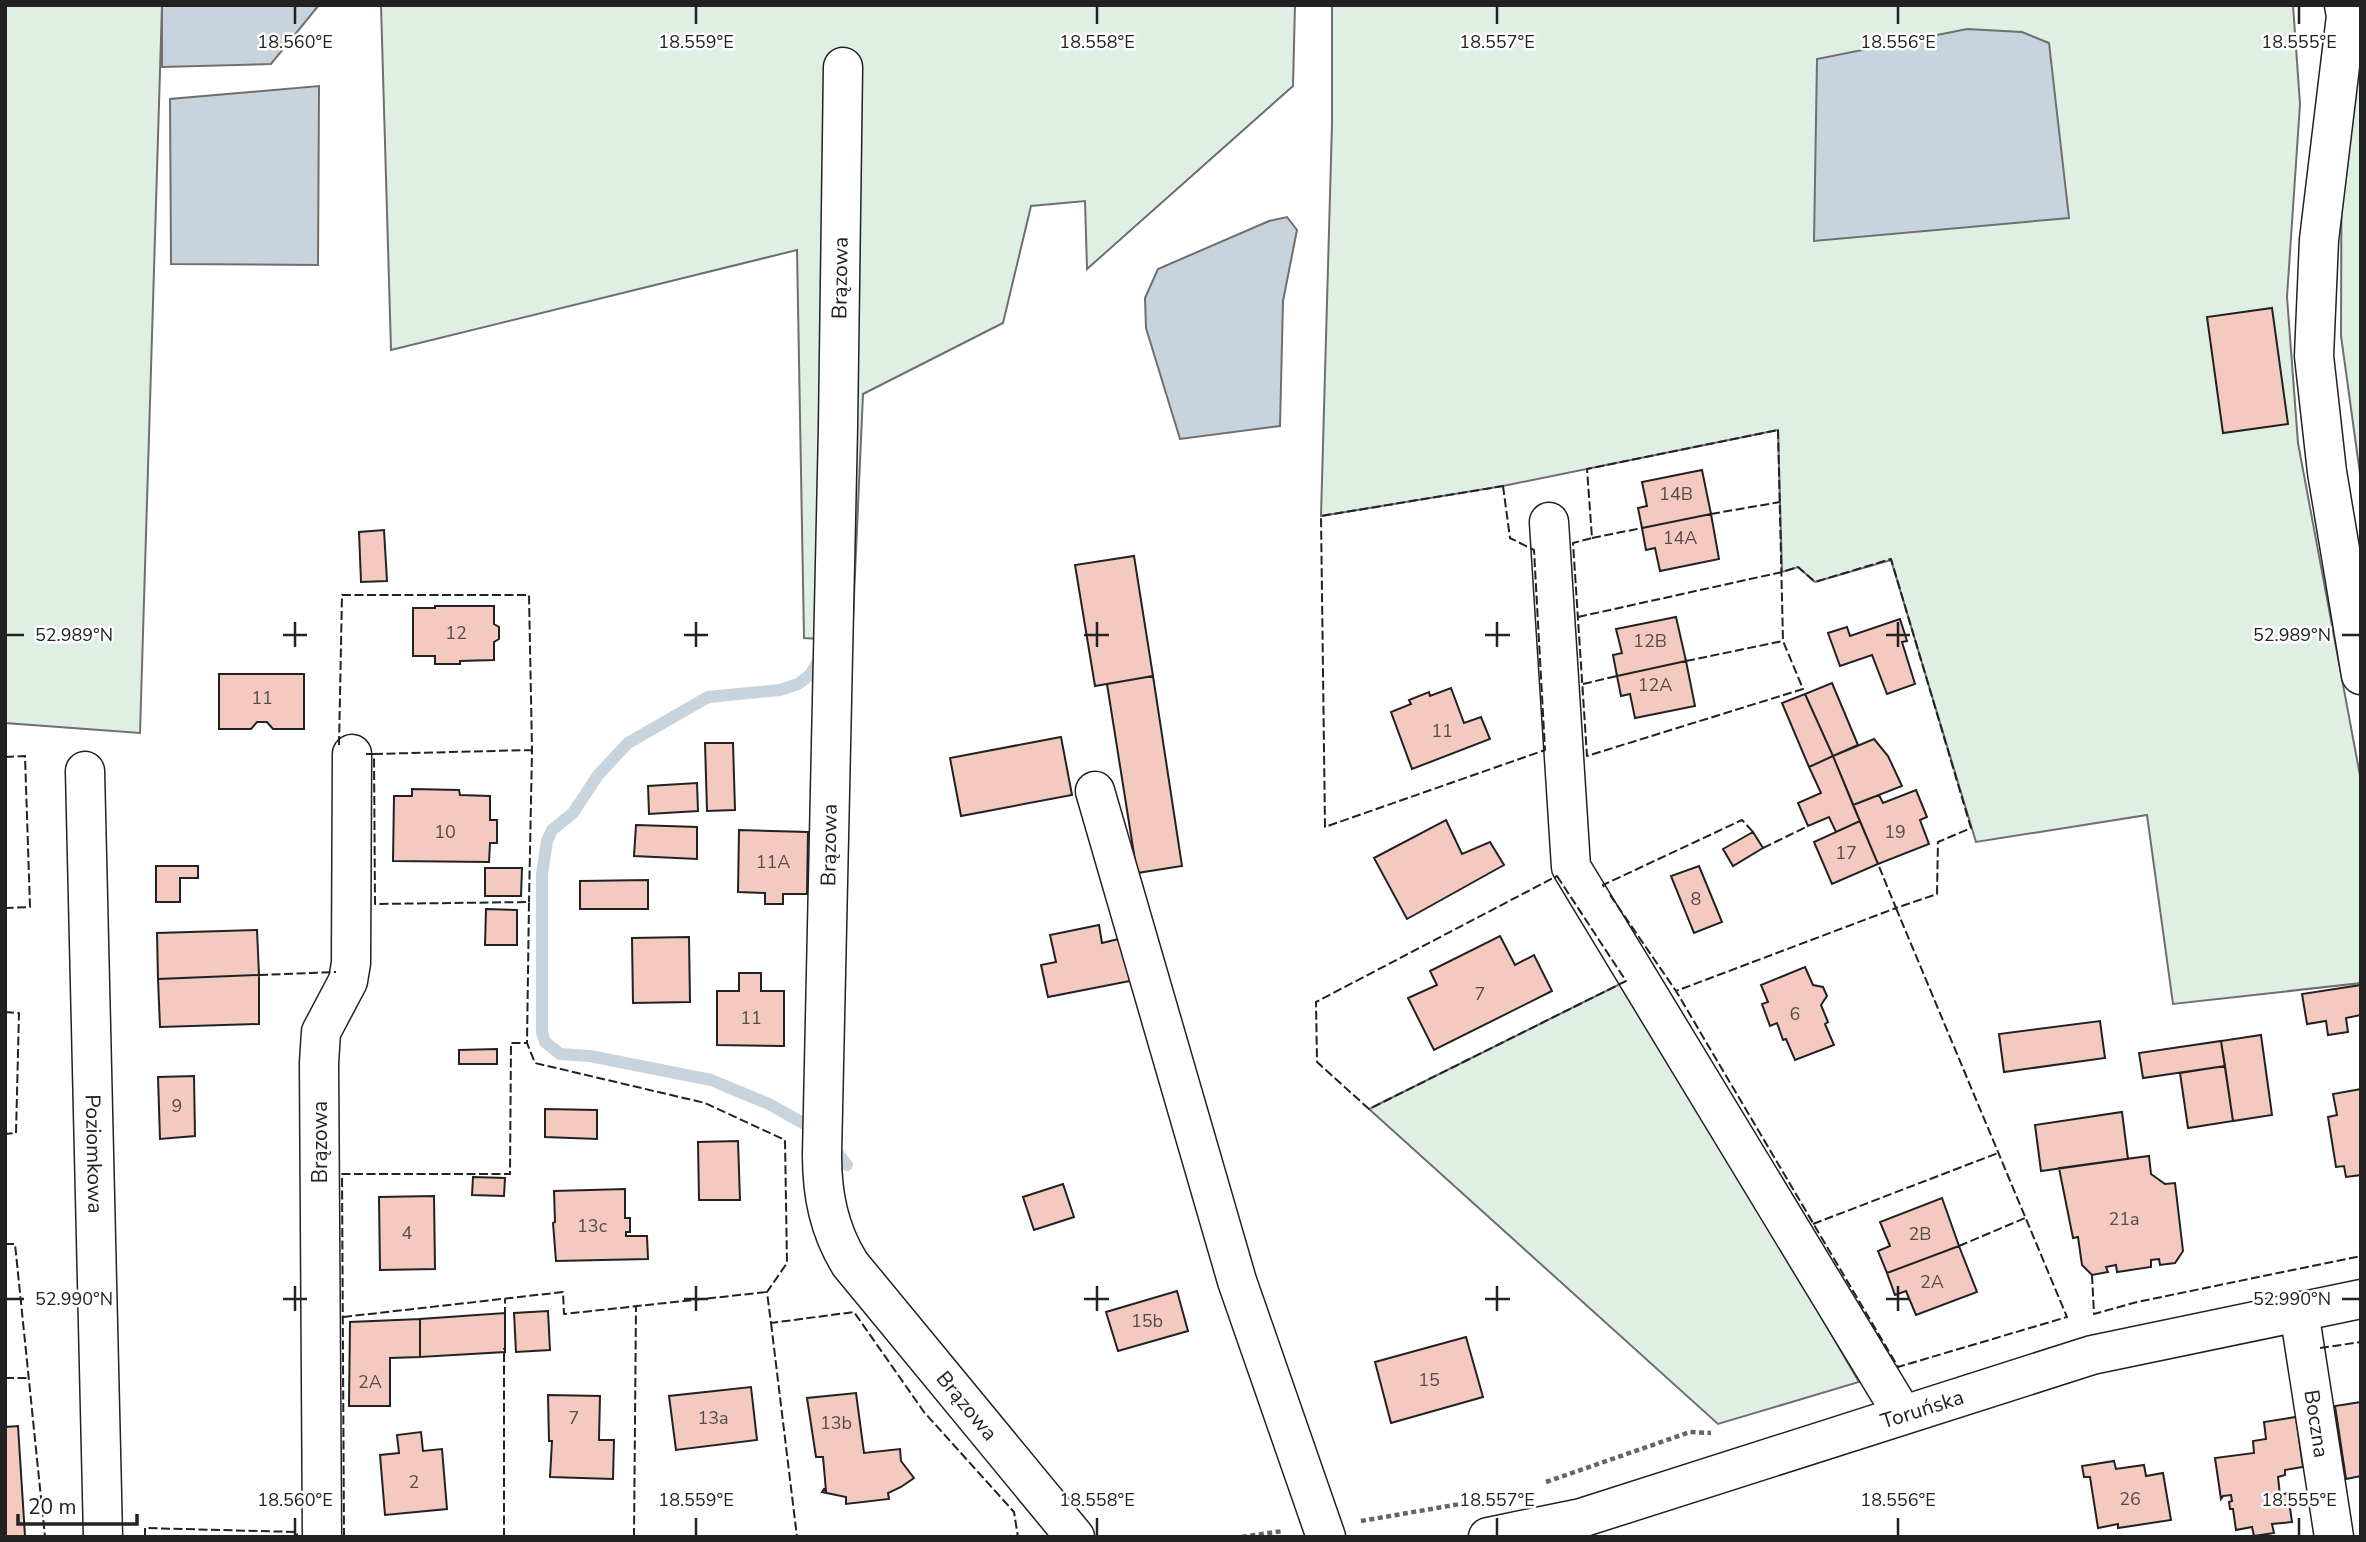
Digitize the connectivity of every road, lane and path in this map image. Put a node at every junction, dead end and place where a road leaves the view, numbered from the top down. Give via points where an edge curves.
1 (2344, 5) edge
2 (843, 67) dead end
3 (1549, 522) dead end
4 (2361, 674) edge
5 (352, 754) dead end
6 (85, 771) dead end
7 (1095, 791) dead end
8 (2361, 1299) edge
9 (2299, 1311) junction
10 (1903, 1415) junction
11 (103, 1537) edge
12 (322, 1537) edge
13 (1075, 1537) edge
14 (1326, 1537) edge
15 (1489, 1537) edge
16 (2334, 1537) edge

1 - 4 street via 2319,240 2314,356 2327,472
2 - 13 street, Brązowa via 822,1136 825,1203 837,1244 850,1264
3 - 10 street via 1571,867
5 - 12 street, Brązowa via 351,963 348,981 321,1032 319,1063
6 - 11 street, Poziomkowa
7 - 14 street via 1237,1281
8 - 9 street, Toruńska
9 - 10 street, Toruńska via 2092,1355
9 - 16 street, Boczna
10 - 15 street, Toruńska via 1581,1518

